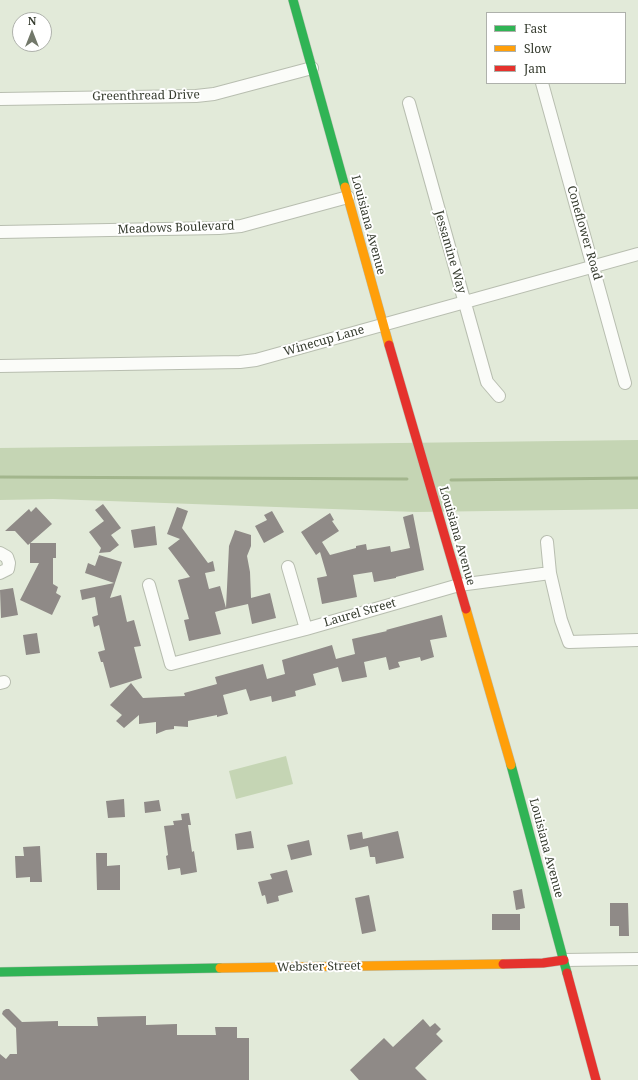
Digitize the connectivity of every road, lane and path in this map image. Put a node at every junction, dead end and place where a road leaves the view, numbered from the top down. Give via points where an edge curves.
1 (293, 0) edge
2 (312, 68) junction
3 (542, 84) edge
4 (0, 99) edge
5 (409, 103) dead end
6 (348, 196) junction
7 (0, 232) edge
8 (638, 254) edge
9 (593, 266) junction
10 (464, 302) junction
11 (383, 324) junction
12 (0, 366) edge
13 (625, 383) dead end
14 (499, 396) dead end
15 (547, 542) dead end
16 (0, 553) edge
17 (288, 567) dead end
18 (0, 573) edge
19 (550, 573) junction
20 (149, 584) dead end
21 (459, 585) junction
22 (306, 629) junction
23 (638, 640) edge
24 (638, 959) edge
25 (564, 960) junction
26 (0, 972) edge
27 (596, 1080) edge

1 - 2 street, Louisiana Avenue
2 - 4 street, Greenthread Drive via 214,94 196,96
2 - 6 street, Louisiana Avenue
3 - 9 street, Coneflower Road
5 - 10 street, Jessamine Way
6 - 7 street, Meadows Boulevard via 241,226
6 - 11 street, Louisiana Avenue
8 - 9 street, Winecup Lane
9 - 10 street, Winecup Lane
9 - 13 street, Coneflower Road
10 - 11 street, Winecup Lane
10 - 14 street, Jessamine Way via 487,382
11 - 12 street, Winecup Lane via 256,360 240,362
11 - 21 street, Louisiana Avenue
15 - 19 street
16 - 18 street via 7,557 10,563 8,569
17 - 22 street
19 - 21 street, Laurel Street
19 - 23 street via 569,642
20 - 22 street, Laurel Street via 171,664
21 - 22 street, Laurel Street
21 - 25 street, Louisiana Avenue
24 - 25 street, Webster Street
25 - 26 street, Webster Street via 543,963
25 - 27 street, Louisiana Avenue

